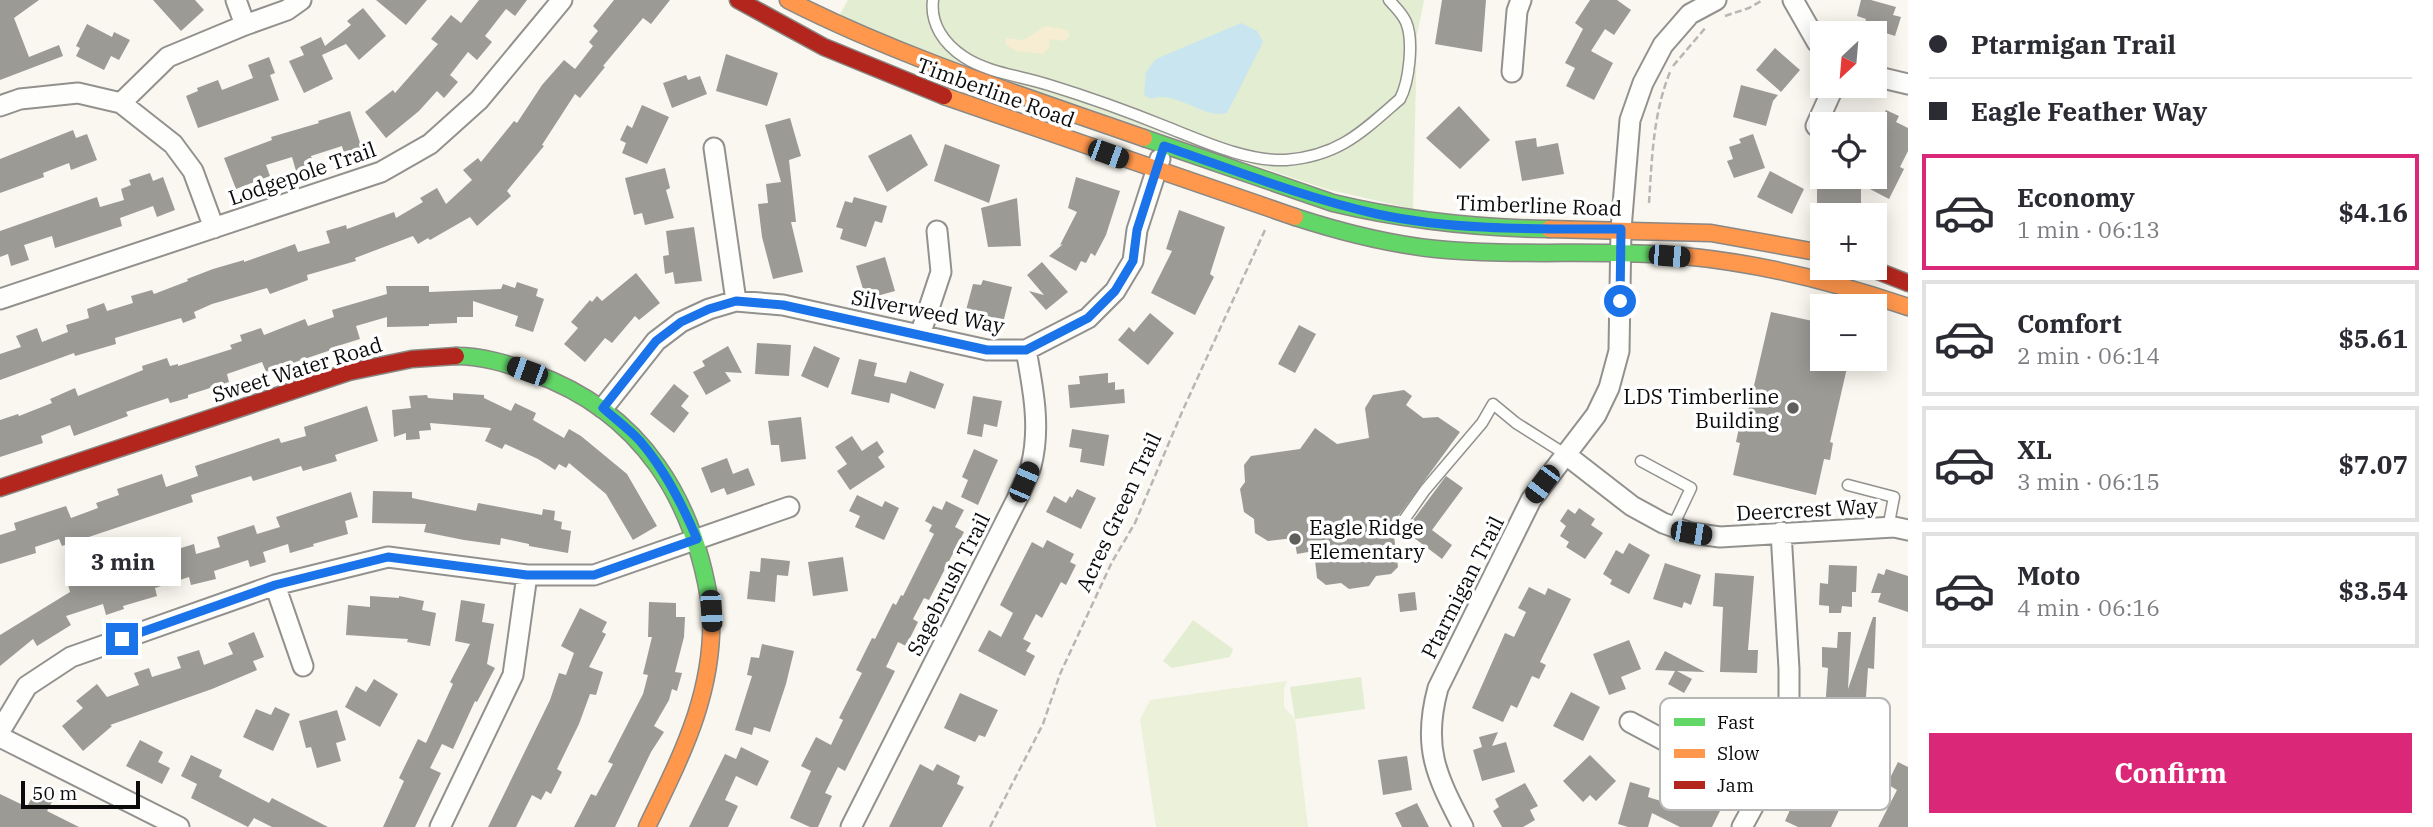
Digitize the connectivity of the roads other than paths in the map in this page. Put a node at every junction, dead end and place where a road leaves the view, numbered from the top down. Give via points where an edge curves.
1 (236, 0) edge
2 (300, 0) edge
3 (562, 0) edge
4 (738, 0) edge
5 (788, 0) edge
6 (933, 0) edge
7 (1389, 0) edge
8 (1521, 0) edge
9 (1793, 0) edge
10 (1721, 8) edge
11 (245, 25) junction
12 (1810, 30) edge
13 (1512, 72) dead end
14 (1887, 79) edge
15 (1908, 85) edge
16 (121, 103) junction
17 (0, 106) edge
18 (1164, 146) junction
19 (714, 148) dead end
20 (1156, 171) junction
21 (214, 228) junction
22 (1621, 229) junction
23 (937, 231) dead end
24 (1810, 251) edge
25 (1622, 252) junction
26 (1887, 275) edge
27 (1908, 283) edge
28 (0, 299) edge
29 (736, 301) junction
30 (1908, 307) edge
31 (920, 335) junction
32 (1026, 350) junction
33 (603, 408) junction
34 (1565, 454) junction
35 (1640, 461) dead end
36 (1848, 485) dead end
37 (0, 488) edge
38 (789, 507) dead end
39 (1673, 526) junction
40 (1399, 527) dead end
41 (1888, 527) junction
42 (1908, 530) edge
43 (1781, 532) junction
44 (697, 539) junction
45 (527, 575) junction
46 (275, 585) junction
47 (303, 666) dead end
48 (1789, 698) edge
49 (1630, 722) dead end
50 (0, 732) edge
51 (0, 737) edge
52 (1660, 738) edge
53 (1751, 810) edge
54 (179, 827) edge
55 (440, 827) edge
56 (647, 827) edge
57 (851, 827) edge
58 (1463, 827) edge
59 (1742, 827) edge

1 - 11 street
2 - 11 street via 287,10
3 - 21 street, Lodgepole Trail via 478,100 430,144 381,172
4 - 20 street, Timberline Road via 825,49 891,77
5 - 18 street, Timberline Road via 915,58
6 - 7 lane via 941,35 965,58 1203,142 1269,160 1337,149 1400,99 1406,88 1409,41 1407,24
8 - 13 street
9 - 12 street
10 - 22 street, Ptarmigan Trail via 1690,14 1663,45 1643,83 1630,120
11 - 16 street via 168,57
14 - 15 street
16 - 17 street via 78,93 20,99
16 - 21 street via 173,144 193,172
18 - 20 street, Silverweed Way
18 - 22 street, Timberline Road via 1380,215 1507,228
19 - 29 street
20 - 25 street, Timberline Road via 1370,239 1467,251
20 - 32 street, Silverweed Way via 1137,230 1133,261 1115,291 1088,318
21 - 28 street, Lodgepole Trail
22 - 24 street, Timberline Road via 1714,233
22 - 25 street, Ptarmigan Trail
23 - 31 street via 941,272
25 - 30 street, Timberline Road via 1764,267 1865,291
25 - 34 street, Ptarmigan Trail via 1619,351 1609,388
26 - 27 street
29 - 31 street, Silverweed Way via 783,305
29 - 33 street, Silverweed Way via 681,322 656,341
31 - 32 street, Silverweed Way via 987,350
32 - 57 street, Sagebrush Trail via 1034,395 1031,466
33 - 37 street, Sweet Water Road via 568,386 507,363 473,357 409,358 349,372
33 - 44 street, Sweet Water Road via 638,439 658,465
34 - 39 street, Deercrest Way via 1632,506
34 - 40 lane via 1493,404
34 - 58 street, Ptarmigan Trail via 1531,500 1433,706 1430,743 1441,785
35 - 39 lane via 1691,488
36 - 41 lane via 1894,497
38 - 44 street
39 - 43 street, Deercrest Way via 1720,537
41 - 42 street, Deercrest Way
41 - 43 street, Deercrest Way
43 - 48 street
44 - 45 street via 594,575
44 - 56 street, Sweet Water Road via 710,596 710,656 687,745
45 - 46 street via 388,557
45 - 55 street via 513,675
46 - 47 street
46 - 50 street via 71,657 27,686
49 - 52 street
51 - 54 street
53 - 59 street

